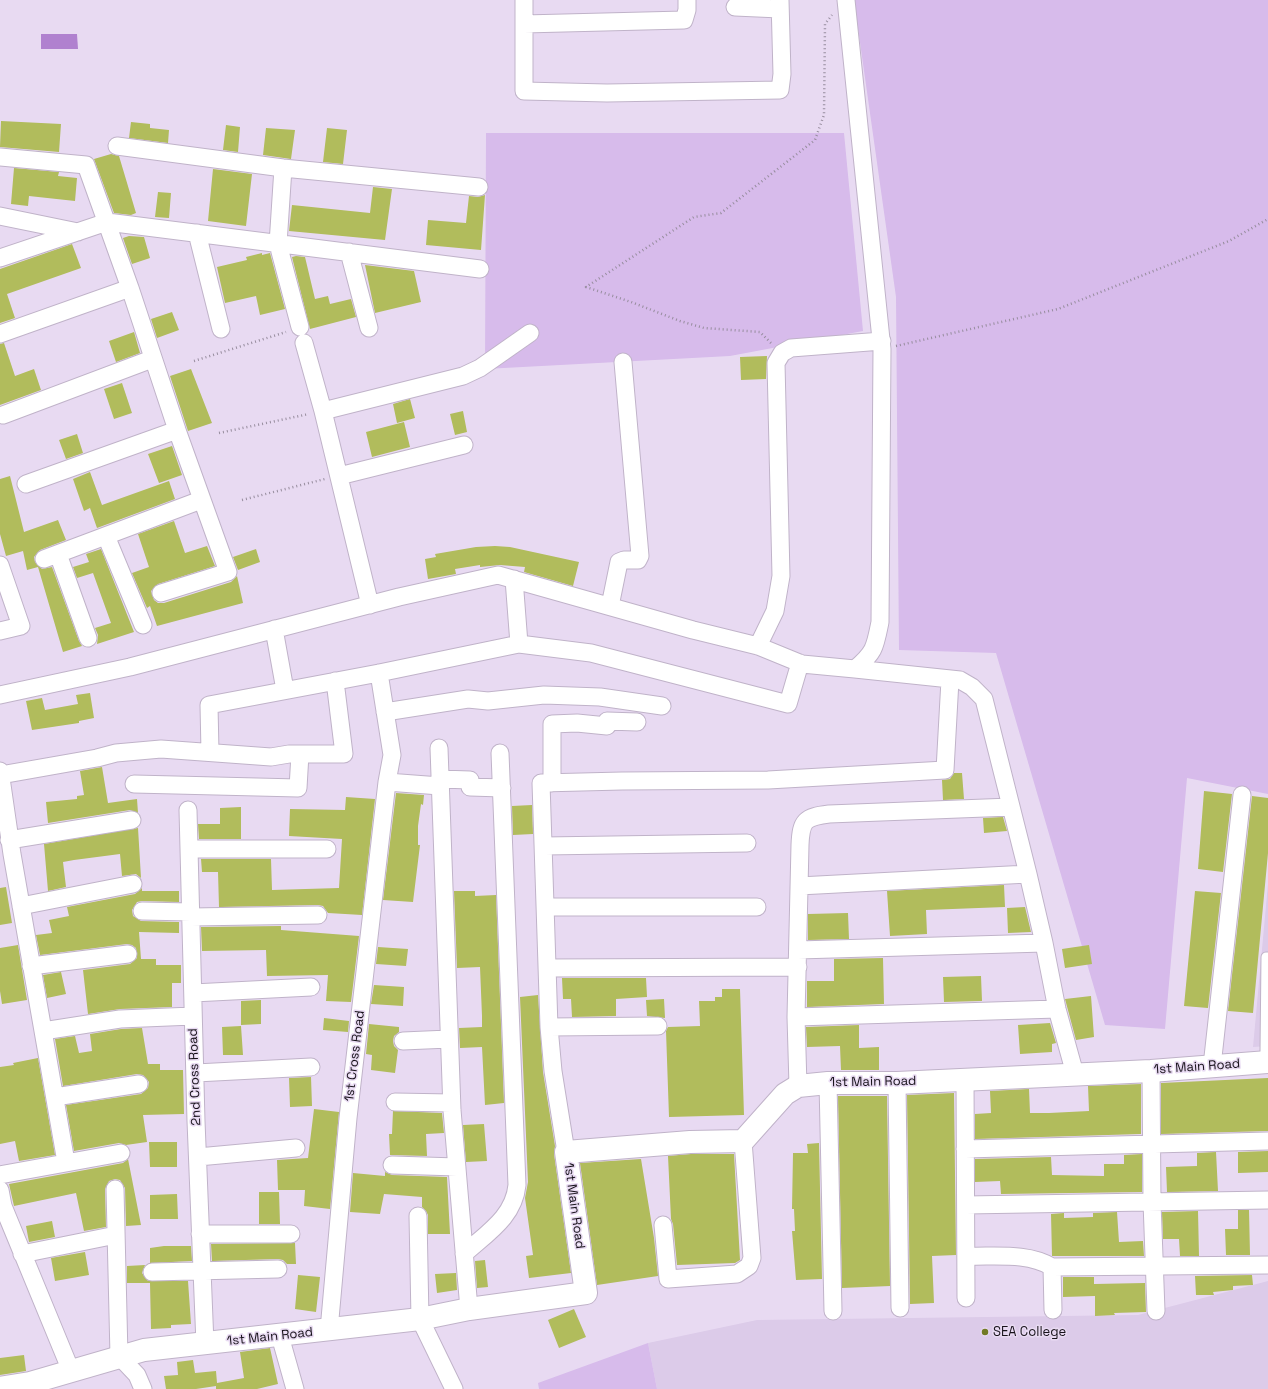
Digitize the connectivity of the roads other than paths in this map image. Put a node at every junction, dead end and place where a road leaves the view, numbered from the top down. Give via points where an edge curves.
1 (524, 0) edge
2 (687, 0) edge
3 (846, 0) edge
4 (780, 4) edge
5 (735, 7) dead end
6 (524, 24) junction
7 (117, 146) dead end
8 (0, 157) edge
9 (283, 168) junction
10 (479, 187) dead end
11 (0, 216) edge
12 (106, 222) junction
13 (78, 232) junction
14 (196, 233) junction
15 (278, 244) junction
16 (349, 252) junction
17 (0, 258) edge
18 (480, 269) dead end
19 (130, 288) junction
20 (369, 328) dead end
21 (221, 329) dead end
22 (530, 333) dead end
23 (0, 334) edge
24 (882, 345) junction
25 (152, 359) junction
26 (623, 362) dead end
27 (323, 411) junction
28 (3, 416) dead end
29 (177, 430) junction
30 (464, 445) dead end
31 (339, 476) junction
32 (26, 484) dead end
33 (201, 500) junction
34 (106, 536) junction
35 (0, 565) edge
36 (514, 579) junction
37 (161, 592) dead end
38 (370, 604) junction
39 (610, 606) junction
40 (143, 625) dead end
41 (274, 629) junction
42 (0, 631) edge
43 (88, 638) dead end
44 (519, 644) junction
45 (758, 646) junction
46 (800, 663) junction
47 (855, 670) junction
48 (379, 673) junction
49 (950, 680) junction
50 (335, 682) junction
51 (285, 690) junction
52 (0, 695) edge
53 (662, 706) dead end
54 (385, 712) junction
55 (637, 722) dead end
56 (439, 748) dead end
57 (210, 752) junction
58 (500, 753) dead end
59 (300, 754) junction
60 (0, 771) edge
61 (0, 775) edge
62 (387, 782) junction
63 (440, 782) junction
64 (552, 783) junction
65 (134, 784) dead end
66 (502, 788) junction
67 (1242, 795) dead end
68 (1011, 807) junction
69 (188, 810) dead end
70 (132, 820) dead end
71 (9, 840) junction
72 (747, 843) dead end
73 (544, 846) junction
74 (189, 849) junction
75 (327, 849) dead end
76 (1028, 874) junction
77 (133, 884) dead end
78 (799, 886) junction
79 (21, 906) junction
80 (546, 907) junction
81 (757, 907) dead end
82 (142, 911) dead end
83 (191, 914) junction
84 (318, 915) dead end
85 (1044, 943) junction
86 (798, 950) junction
87 (128, 954) dead end
88 (1268, 957) edge
89 (31, 966) junction
90 (798, 967) junction
91 (547, 968) junction
92 (311, 987) dead end
93 (193, 993) junction
94 (1057, 1009) junction
95 (193, 1016) junction
96 (796, 1017) junction
97 (658, 1026) dead end
98 (549, 1027) junction
99 (43, 1031) junction
100 (449, 1040) junction
101 (403, 1041) dead end
102 (1267, 1062) edge
103 (1212, 1066) junction
104 (311, 1067) dead end
105 (1151, 1071) junction
106 (196, 1073) junction
107 (1075, 1074) junction
108 (965, 1079) junction
109 (828, 1083) junction
110 (897, 1083) junction
111 (139, 1084) dead end
112 (798, 1086) junction
113 (55, 1097) junction
114 (395, 1102) dead end
115 (451, 1103) junction
116 (743, 1141) junction
117 (1268, 1141) edge
118 (1153, 1144) junction
119 (296, 1148) dead end
120 (965, 1149) junction
121 (566, 1152) junction
122 (121, 1153) dead end
123 (198, 1157) junction
124 (66, 1162) junction
125 (392, 1165) dead end
126 (457, 1167) junction
127 (0, 1175) edge
128 (115, 1189) dead end
129 (0, 1190) edge
130 (1268, 1200) edge
131 (1152, 1202) junction
132 (966, 1205) junction
133 (1, 1207) edge
134 (418, 1216) dead end
135 (663, 1225) dead end
136 (200, 1234) junction
137 (291, 1234) dead end
138 (116, 1235) junction
139 (22, 1254) junction
140 (464, 1254) junction
141 (966, 1256) junction
142 (1268, 1265) edge
143 (1155, 1266) junction
144 (1052, 1267) junction
145 (278, 1269) dead end
146 (202, 1270) junction
147 (152, 1272) dead end
148 (966, 1298) dead end
149 (469, 1308) junction
150 (900, 1308) dead end
151 (1053, 1310) dead end
152 (833, 1311) dead end
153 (1156, 1311) dead end
154 (420, 1319) junction
155 (329, 1330) junction
156 (280, 1336) junction
157 (205, 1344) junction
158 (119, 1356) junction
159 (71, 1371) junction
160 (0, 1388) edge
161 (143, 1389) edge
162 (295, 1389) edge
163 (454, 1389) edge

1 - 6 street
2 - 6 street via 684,20
3 - 24 street
4 - 5 street
4 - 6 street via 780,90 607,93 524,91
7 - 9 street
8 - 12 street via 86,165
9 - 10 street
9 - 15 street
11 - 13 street
12 - 13 street
12 - 14 street
12 - 19 street
13 - 17 street
14 - 15 street
14 - 21 street
15 - 16 street
15 - 27 street
16 - 18 street
16 - 20 street
19 - 23 street
19 - 25 street
22 - 27 street via 480,368 463,376
24 - 45 street via 791,348 782,353 776,363 781,576 776,611
24 - 47 street via 880,622 876,645 869,657
25 - 28 street
25 - 29 street
26 - 39 street via 640,556 638,560 619,562
27 - 31 street
29 - 32 street
29 - 33 street
30 - 31 street
31 - 38 street
33 - 34 street
33 - 37 street via 228,572
34 - 40 street
34 - 43 street via 51,556
35 - 42 street via 21,626
36 - 38 street via 498,575
36 - 39 street
36 - 44 street
38 - 41 street
39 - 45 street
41 - 51 street
41 - 52 street via 130,667
44 - 46 street via 591,653 788,704
44 - 48 street
45 - 46 street
46 - 47 street
47 - 49 street
48 - 50 street
48 - 54 street, 1st Cross Road
49 - 64 street via 945,770 768,780
49 - 68 street via 960,680 984,699
50 - 51 street
50 - 59 street via 344,754
51 - 57 street via 209,705
53 - 54 street via 600,697 544,695 488,701 468,699
54 - 62 street, 1st Cross Road via 392,755
55 - 64 street via 607,721 607,726 552,724
56 - 63 street
57 - 59 street via 271,757
57 - 61 street via 161,749 116,752 97,758
58 - 66 street
59 - 65 street via 298,788
60 - 61 street
61 - 71 street
62 - 63 street
62 - 155 street, 1st Cross Road via 348,1118
63 - 66 street via 470,780 470,787
63 - 100 street
64 - 73 street via 541,784
66 - 140 street via 516,1191 511,1208 503,1218
67 - 103 street
68 - 76 street
68 - 78 street via 813,816 804,821 801,831
69 - 74 street, 2nd Cross Road
70 - 71 street
71 - 79 street
72 - 73 street
73 - 80 street
74 - 75 street
74 - 83 street, 2nd Cross Road
76 - 78 street
76 - 85 street
77 - 79 street
78 - 86 street
79 - 89 street
80 - 81 street
80 - 91 street
82 - 83 street
83 - 84 street
83 - 93 street, 2nd Cross Road
85 - 86 street
85 - 94 street
86 - 90 street
87 - 89 street
88 - 102 lane via 1264,1052
89 - 99 street
90 - 91 street
90 - 96 street
91 - 98 street
92 - 93 street
93 - 95 street, 2nd Cross Road
94 - 96 street
94 - 107 street
95 - 99 street via 120,1019
95 - 106 street, 2nd Cross Road
96 - 112 street
97 - 98 street
98 - 121 street
99 - 113 street
100 - 101 street
100 - 115 street
102 - 103 street, 1st Main Road
103 - 105 street, 1st Main Road
104 - 106 street
105 - 107 street, 1st Main Road
105 - 118 street
106 - 123 street, 2nd Cross Road
107 - 108 street, 1st Main Road
108 - 110 street, 1st Main Road
108 - 120 street
109 - 110 street, 1st Main Road
109 - 112 street, 1st Main Road
109 - 152 street
110 - 150 street
111 - 113 street
112 - 116 street, 1st Main Road via 785,1094
113 - 124 street
114 - 115 street
115 - 126 street
116 - 121 street, 1st Main Road via 690,1142
116 - 135 street via 752,1258 748,1266 737,1274 668,1279
117 - 118 street
118 - 120 street
118 - 131 street
119 - 123 street
120 - 132 street
121 - 149 street, 1st Main Road via 586,1293
122 - 124 street
123 - 136 street, 2nd Cross Road
124 - 127 street
125 - 126 street
126 - 140 street
128 - 138 street
129 - 133 street
130 - 131 street
131 - 132 street
131 - 143 street
132 - 141 street
133 - 139 street
134 - 154 street
136 - 137 street
136 - 146 street, 2nd Cross Road
138 - 139 street
138 - 158 street
139 - 159 street
140 - 149 street
141 - 144 street via 1019,1257 1043,1262
141 - 148 street
142 - 143 street
143 - 144 street
143 - 153 street
144 - 151 street
145 - 146 street
146 - 147 street
146 - 157 street, 2nd Cross Road
149 - 154 street, 1st Main Road
154 - 155 street, 1st Main Road
154 - 163 street
155 - 156 street, 1st Main Road
156 - 157 street, 1st Main Road
156 - 162 street
157 - 158 street, 1st Main Road via 144,1350
158 - 159 street, 1st Main Road
158 - 161 street via 137,1375
159 - 160 street, 1st Main Road

